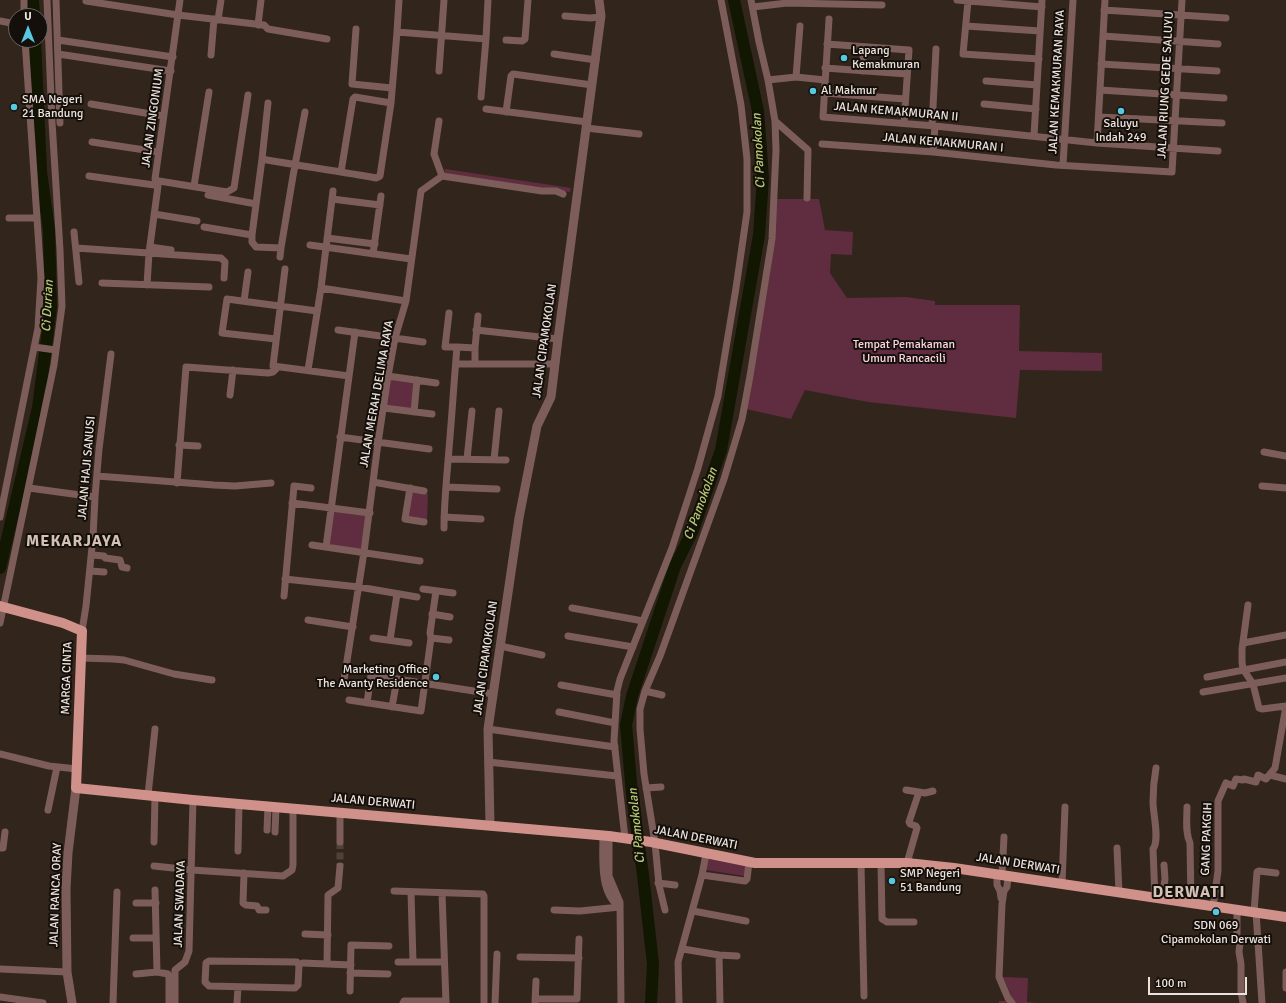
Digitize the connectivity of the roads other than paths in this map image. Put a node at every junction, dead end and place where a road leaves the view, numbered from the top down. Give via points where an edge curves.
1 (47, 0) edge
2 (56, 0) edge
3 (180, 0) edge
4 (221, 0) edge
5 (261, 0) edge
6 (399, 0) edge
7 (444, 0) edge
8 (488, 0) edge
9 (528, 0) edge
10 (599, 0) edge
11 (721, 0) edge
12 (957, 0) edge
13 (1073, 0) edge
14 (1105, 0) edge
15 (1182, 0) edge
16 (86, 1) dead end
17 (968, 1) edge
18 (1042, 3) edge
19 (752, 4) edge
20 (882, 5) dead end
21 (1104, 10) junction
22 (178, 15) junction
23 (565, 16) dead end
24 (1181, 16) junction
25 (601, 17) junction
26 (1226, 18) dead end
27 (829, 19) dead end
28 (216, 20) junction
29 (258, 25) junction
30 (800, 26) dead end
31 (966, 26) junction
32 (356, 29) dead end
33 (1040, 31) junction
34 (397, 32) junction
35 (442, 35) junction
36 (1103, 36) junction
37 (327, 39) dead end
38 (486, 39) junction
39 (58, 40) junction
40 (506, 40) dead end
41 (1180, 42) junction
42 (827, 44) junction
43 (1218, 44) dead end
44 (864, 47) junction
45 (26, 48) edge
46 (936, 48) dead end
47 (58, 54) junction
48 (554, 54) dead end
49 (211, 55) dead end
50 (1039, 59) junction
51 (596, 60) junction
52 (1102, 64) junction
53 (172, 65) junction
54 (825, 68) junction
55 (1177, 69) junction
56 (439, 71) dead end
57 (862, 71) junction
58 (1217, 71) dead end
59 (907, 74) junction
60 (796, 77) junction
61 (771, 80) junction
62 (825, 80) junction
63 (986, 81) dead end
64 (592, 85) junction
65 (1037, 85) junction
66 (392, 88) junction
67 (1100, 90) junction
68 (210, 92) dead end
69 (824, 93) junction
70 (248, 95) dead end
71 (1176, 95) junction
72 (481, 97) dead end
73 (1224, 98) dead end
74 (905, 99) junction
75 (268, 102) dead end
76 (391, 102) junction
77 (91, 104) dead end
78 (984, 104) dead end
79 (486, 109) dead end
80 (1036, 109) junction
81 (306, 112) dead end
82 (506, 112) junction
83 (163, 116) junction
84 (1099, 117) junction
85 (439, 121) dead end
86 (774, 121) junction
87 (1174, 121) junction
88 (60, 123) dead end
89 (1222, 123) dead end
90 (904, 124) junction
91 (587, 125) junction
92 (934, 126) junction
93 (638, 134) dead end
94 (1034, 136) junction
95 (1065, 139) junction
96 (92, 142) dead end
97 (1097, 143) junction
98 (822, 144) dead end
99 (1173, 148) junction
100 (1218, 151) dead end
101 (158, 152) junction
102 (933, 152) junction
103 (262, 159) junction
104 (295, 165) junction
105 (1063, 165) junction
106 (341, 172) junction
107 (1172, 172) joint
108 (89, 176) dead end
109 (442, 176) junction
110 (156, 183) junction
111 (194, 186) junction
112 (333, 191) dead end
113 (208, 195) dead end
114 (381, 196) dead end
115 (578, 196) junction
116 (807, 198) dead end
117 (332, 199) junction
118 (256, 204) junction
119 (380, 205) junction
120 (154, 214) junction
121 (9, 218) dead end
122 (37, 218) junction
123 (197, 221) dead end
124 (204, 227) dead end
125 (74, 232) dead end
126 (252, 235) junction
127 (327, 238) junction
128 (375, 244) junction
129 (310, 245) dead end
130 (326, 247) junction
131 (76, 248) junction
132 (281, 248) junction
133 (149, 250) junction
134 (373, 254) junction
135 (280, 257) dead end
136 (411, 259) junction
137 (285, 269) dead end
138 (248, 272) dead end
139 (224, 278) dead end
140 (79, 282) dead end
141 (102, 283) dead end
142 (147, 285) junction
143 (209, 287) dead end
144 (321, 288) junction
145 (244, 301) junction
146 (406, 301) junction
147 (280, 306) junction
148 (318, 311) junction
149 (449, 313) dead end
150 (478, 316) dead end
151 (338, 330) dead end
152 (476, 330) junction
153 (355, 332) junction
154 (395, 338) junction
155 (276, 339) junction
156 (555, 339) junction
157 (423, 342) dead end
158 (37, 347) junction
159 (457, 348) junction
160 (475, 348) junction
161 (54, 350) junction
162 (111, 354) dead end
163 (456, 364) junction
164 (475, 364) junction
165 (551, 364) junction
166 (278, 367) junction
167 (233, 370) junction
168 (308, 370) junction
169 (349, 376) junction
170 (388, 376) junction
171 (417, 380) junction
172 (436, 383) dead end
173 (230, 395) dead end
174 (384, 408) junction
175 (472, 411) dead end
176 (499, 411) dead end
177 (414, 412) junction
178 (432, 414) dead end
179 (340, 437) junction
180 (378, 443) junction
181 (179, 445) junction
182 (198, 446) dead end
183 (429, 449) dead end
184 (1264, 452) dead end
185 (1286, 456) edge
186 (448, 458) junction
187 (467, 459) junction
188 (494, 460) junction
189 (506, 460) dead end
190 (97, 476) junction
191 (373, 482) junction
192 (176, 483) junction
193 (271, 483) dead end
194 (1262, 486) dead end
195 (446, 487) junction
196 (29, 488) junction
197 (311, 488) dead end
198 (410, 488) junction
199 (1286, 488) edge
200 (498, 489) dead end
201 (424, 491) dead end
202 (95, 497) junction
203 (292, 503) junction
204 (331, 508) junction
205 (370, 513) junction
206 (0, 517) edge
207 (444, 517) junction
208 (481, 519) dead end
209 (424, 522) dead end
210 (444, 528) dead end
211 (312, 545) dead end
212 (326, 547) junction
213 (364, 552) junction
214 (92, 555) junction
215 (420, 561) dead end
216 (127, 568) dead end
217 (90, 571) junction
218 (104, 572) dead end
219 (285, 579) junction
220 (359, 587) junction
221 (424, 589) dead end
222 (436, 591) junction
223 (453, 593) dead end
224 (397, 594) junction
225 (284, 596) dead end
226 (417, 597) dead end
227 (1248, 605) dead end
228 (2, 607) edge
229 (572, 608) dead end
230 (432, 614) junction
231 (450, 616) dead end
232 (308, 620) dead end
233 (643, 621) junction
234 (0, 623) edge
235 (353, 627) junction
236 (82, 632) junction
237 (1286, 635) edge
238 (568, 636) dead end
239 (373, 638) dead end
240 (431, 638) junction
241 (390, 640) junction
242 (449, 640) dead end
243 (409, 643) dead end
244 (1243, 644) junction
245 (500, 646) junction
246 (633, 647) junction
247 (542, 655) dead end
248 (81, 658) junction
249 (1286, 662) edge
250 (1244, 669) junction
251 (1207, 677) dead end
252 (1286, 678) edge
253 (397, 679) junction
254 (212, 680) dead end
255 (344, 680) dead end
256 (425, 683) junction
257 (1253, 684) junction
258 (561, 685) dead end
259 (645, 691) junction
260 (1204, 692) dead end
261 (493, 694) junction
262 (617, 695) junction
263 (662, 695) dead end
264 (350, 700) dead end
265 (367, 703) junction
266 (1286, 706) edge
267 (392, 707) junction
268 (559, 712) dead end
269 (614, 723) junction
270 (155, 729) dead end
271 (488, 729) junction
272 (615, 747) junction
273 (0, 754) edge
274 (488, 762) junction
275 (57, 767) junction
276 (1156, 768) dead end
277 (77, 769) junction
278 (1270, 775) junction
279 (617, 776) junction
280 (1286, 779) edge
281 (661, 787) dead end
282 (76, 788) junction
283 (646, 788) junction
284 (906, 790) dead end
285 (933, 791) dead end
286 (919, 792) junction
287 (152, 796) junction
288 (193, 800) junction
289 (239, 804) junction
290 (272, 806) junction
291 (1065, 807) dead end
292 (1187, 807) dead end
293 (293, 808) junction
294 (48, 810) dead end
295 (340, 812) junction
296 (485, 825) junction
297 (267, 830) dead end
298 (5, 832) dead end
299 (275, 832) dead end
300 (606, 836) junction
301 (1004, 836) dead end
302 (627, 838) junction
303 (154, 842) dead end
304 (340, 842) tunnel mouth
305 (653, 843) junction
306 (0, 848) edge
307 (1117, 848) dead end
308 (238, 851) dead end
309 (706, 854) junction
310 (749, 862) junction
311 (907, 863) junction
312 (861, 864) junction
313 (881, 864) junction
314 (1164, 865) dead end
315 (154, 866) dead end
316 (340, 866) tunnel mouth
317 (192, 870) junction
318 (244, 873) junction
319 (1276, 873) dead end
320 (1002, 874) junction
321 (702, 875) junction
322 (658, 883) junction
323 (1062, 884) junction
324 (675, 886) dead end
325 (155, 890) dead end
326 (394, 891) dead end
327 (117, 892) dead end
328 (411, 892) junction
329 (1119, 892) junction
330 (442, 893) junction
331 (1158, 898) junction
332 (136, 903) dead end
333 (156, 903) junction
334 (1191, 903) junction
335 (1002, 904) junction
336 (1213, 906) junction
337 (620, 907) junction
338 (266, 910) dead end
339 (554, 910) dead end
340 (665, 910) dead end
341 (1237, 910) junction
342 (693, 911) junction
343 (1255, 912) junction
344 (1286, 917) edge
345 (746, 921) dead end
346 (914, 922) dead end
347 (305, 934) dead end
348 (328, 935) junction
349 (133, 938) dead end
350 (156, 938) junction
351 (579, 939) dead end
352 (389, 946) dead end
353 (683, 948) junction
354 (497, 954) dead end
355 (719, 955) junction
356 (737, 956) dead end
357 (520, 957) dead end
358 (579, 958) junction
359 (398, 962) dead end
360 (413, 962) junction
361 (444, 962) junction
362 (303, 963) dead end
363 (327, 964) junction
364 (351, 965) junction
365 (0, 968) edge
366 (67, 972) junction
367 (157, 972) junction
368 (1286, 972) edge
369 (350, 973) junction
370 (136, 974) dead end
371 (388, 974) dead end
372 (536, 981) dead end
373 (238, 987) junction
374 (1286, 988) edge
375 (350, 991) dead end
376 (864, 996) dead end
377 (0, 998) edge
378 (535, 1001) edge
379 (577, 1001) edge
380 (446, 1002) edge
381 (1009, 1002) edge
382 (43, 1003) edge
383 (72, 1003) edge
384 (113, 1003) edge
385 (169, 1003) edge
386 (175, 1003) edge
387 (237, 1003) edge
388 (403, 1003) edge
389 (484, 1003) edge
390 (495, 1003) edge
391 (621, 1003) edge
392 (679, 1003) edge
393 (720, 1003) edge
394 (1243, 1003) edge
395 (1262, 1003) edge

1 - 161 street via 62,306
2 - 39 street
3 - 22 street, JALAN ZINGONIUM
4 - 28 street
5 - 29 street
6 - 34 street
7 - 35 street
8 - 38 street
9 - 40 street via 525,39
10 - 25 street, JALAN CIPAMOKOLAN
11 - 233 street via 742,105 747,159 747,212 718,396 672,548
12 - 17 street
13 - 95 street, JALAN KEMAKMURAN RAYA
14 - 21 street
15 - 24 street, JALAN RIUNG GEDE SALUYU
16 - 22 street
17 - 18 street
17 - 31 street
18 - 33 street
19 - 20 street via 787,2
19 - 61 street via 759,42
21 - 24 street
21 - 36 street
22 - 28 street
22 - 53 street, JALAN ZINGONIUM
23 - 25 street
24 - 26 street
24 - 41 street, JALAN RIUNG GEDE SALUYU
25 - 51 street, JALAN CIPAMOKOLAN
27 - 42 street, JALAN KEMAKMURAN II
28 - 29 street
28 - 49 street
29 - 37 street
30 - 60 street
31 - 33 street
31 - 50 street via 963,54
32 - 66 street via 352,84
33 - 50 street
34 - 35 street
34 - 66 street
35 - 38 street
35 - 56 street
36 - 41 street
36 - 52 street
38 - 72 street
39 - 47 street
39 - 53 street
41 - 43 street
41 - 55 street, JALAN RIUNG GEDE SALUYU
42 - 44 street
42 - 54 street, JALAN KEMAKMURAN II
44 - 57 street
44 - 59 street via 909,50
45 - 122 street
46 - 92 street
47 - 53 street
47 - 88 street
48 - 51 street
50 - 65 street
51 - 64 street, JALAN CIPAMOKOLAN
52 - 55 street
52 - 67 street
53 - 83 street, JALAN ZINGONIUM
54 - 57 street
54 - 62 street, JALAN KEMAKMURAN II
55 - 58 street
55 - 71 street, JALAN RIUNG GEDE SALUYU
57 - 59 street
59 - 74 street
60 - 61 street
60 - 62 street
61 - 86 street
62 - 69 street, JALAN KEMAKMURAN II
63 - 65 street
64 - 82 street via 513,74
64 - 91 street, JALAN CIPAMOKOLAN
65 - 80 street
66 - 76 street
67 - 71 street
67 - 84 street
68 - 111 street
69 - 74 street
69 - 90 street, JALAN KEMAKMURAN II via 823,118
70 - 111 street via 234,188 227,192
71 - 73 street
71 - 87 street, JALAN RIUNG GEDE SALUYU
74 - 90 street
75 - 103 street
76 - 106 street via 355,97 353,99
76 - 106 street via 380,176 376,178
77 - 83 street
78 - 80 street
79 - 82 street
80 - 94 street
81 - 104 street
82 - 91 street
83 - 101 street, JALAN ZINGONIUM
84 - 87 street
84 - 97 street
85 - 109 street via 434,154
86 - 116 street via 808,150
86 - 259 street via 776,150 772,239 742,419 724,479
87 - 89 street
87 - 99 street, JALAN RIUNG GEDE SALUYU
90 - 92 street, JALAN KEMAKMURAN II
91 - 93 street
91 - 115 street, JALAN CIPAMOKOLAN
92 - 94 street, JALAN KEMAKMURAN II
92 - 102 street
94 - 95 street, JALAN KEMAKMURAN II
95 - 97 street, JALAN KEMAKMURAN II
95 - 105 street, JALAN KEMAKMURAN RAYA
96 - 101 street
97 - 99 street, JALAN KEMAKMURAN II
98 - 102 street, JALAN KEMAKMURAN I
99 - 100 street, JALAN KEMAKMURAN II
99 - 107 street, JALAN RIUNG GEDE SALUYU
101 - 110 street, JALAN ZINGONIUM
102 - 105 street, JALAN KEMAKMURAN I
103 - 104 street
103 - 118 street
104 - 106 street
104 - 132 street
105 - 107 street, JALAN KEMAKMURAN I
108 - 110 street via 154,185
109 - 115 street
109 - 136 street, JALAN MERAH DELIMA RAYA via 421,190
110 - 111 street via 159,181
110 - 120 street, JALAN ZINGONIUM via 158,186
112 - 117 street
113 - 118 street
114 - 119 street
115 - 156 street, JALAN CIPAMOKOLAN
117 - 119 street
117 - 127 street
118 - 126 street
119 - 128 street
120 - 123 street
120 - 133 street, JALAN ZINGONIUM
121 - 122 street
122 - 158 street via 41,278
124 - 126 street
125 - 131 street
126 - 132 street via 252,242 256,247
127 - 128 street
127 - 130 street
128 - 134 street
129 - 130 street
130 - 134 street
130 - 144 street
131 - 133 street
131 - 140 street
132 - 135 street
133 - 139 street via 221,258 225,262
133 - 142 street, JALAN ZINGONIUM
134 - 136 street
136 - 146 street, JALAN MERAH DELIMA RAYA
137 - 147 street
138 - 145 street
141 - 142 street
142 - 143 street
144 - 146 street
144 - 148 street
145 - 147 street
145 - 155 street via 227,299 222,332
146 - 154 street, JALAN MERAH DELIMA RAYA
147 - 148 street
147 - 155 street
148 - 168 street
149 - 159 street via 445,347
150 - 152 street
151 - 153 street
152 - 156 street
152 - 160 street
153 - 154 street
153 - 169 street
154 - 157 street
154 - 170 street, JALAN MERAH DELIMA RAYA
155 - 166 street via 273,366
156 - 165 street, JALAN CIPAMOKOLAN
158 - 161 street
158 - 206 street
159 - 160 street
159 - 163 street
160 - 164 street
161 - 196 street
162 - 190 street, JALAN HAJI SANUSI
163 - 164 street
163 - 186 street
164 - 165 street
165 - 245 street, JALAN CIPAMOKOLAN via 551,397 537,426 522,502
166 - 167 street via 268,373
166 - 168 street
167 - 173 street
167 - 181 street via 186,367
168 - 169 street
169 - 179 street
170 - 171 street
170 - 174 street, JALAN MERAH DELIMA RAYA
171 - 172 street
171 - 177 street
174 - 177 street
174 - 180 street, JALAN MERAH DELIMA RAYA
175 - 187 street
176 - 188 street
177 - 178 street
179 - 180 street
179 - 204 street
180 - 183 street
180 - 191 street, JALAN MERAH DELIMA RAYA
181 - 182 street
181 - 192 street
184 - 185 street
186 - 187 street
186 - 195 street
187 - 188 street
188 - 189 street
190 - 192 street
190 - 202 street, JALAN HAJI SANUSI
191 - 198 street
191 - 205 street, JALAN MERAH DELIMA RAYA
192 - 193 street via 235,486
194 - 199 street
195 - 200 street
195 - 207 street
196 - 202 street
196 - 228 street
197 - 203 street via 294,486
198 - 201 street
198 - 209 street via 405,519
202 - 214 street, JALAN HAJI SANUSI
203 - 204 street
203 - 219 street
204 - 205 street
204 - 212 street
205 - 213 street, JALAN MERAH DELIMA RAYA
207 - 208 street
207 - 210 street
211 - 212 street
212 - 213 street
213 - 215 street
213 - 220 street, JALAN MERAH DELIMA RAYA
214 - 216 street via 120,560 122,567
214 - 217 street, JALAN HAJI SANUSI
217 - 218 street
217 - 236 street, JALAN HAJI SANUSI
219 - 220 street
219 - 225 street
220 - 224 street
220 - 235 street, JALAN MERAH DELIMA RAYA
221 - 222 street
222 - 223 street
222 - 230 street
224 - 226 street
224 - 241 street
227 - 244 street
228 - 234 street
228 - 236 main road, MARGA CINTA via 63,623
229 - 233 street
230 - 231 street
230 - 240 street
232 - 235 street
233 - 246 street
235 - 255 street, JALAN MERAH DELIMA RAYA
236 - 248 main road, MARGA CINTA
237 - 244 street
238 - 246 street
239 - 241 street
240 - 242 street
240 - 256 street
241 - 243 street
244 - 250 street
245 - 247 street
245 - 261 street, JALAN CIPAMOKOLAN
246 - 262 street
248 - 254 street via 124,660 174,674
248 - 277 main road, MARGA CINTA
249 - 250 street
250 - 251 street
250 - 257 street
252 - 257 street
253 - 256 street
253 - 265 street via 371,675
253 - 267 street
256 - 261 street
256 - 267 street via 421,711
257 - 260 street
257 - 266 street via 1259,708 1262,710
258 - 262 street
259 - 263 street
259 - 283 street via 640,709 640,729
261 - 271 street, JALAN CIPAMOKOLAN
262 - 269 street
264 - 265 street
265 - 267 street
266 - 278 street via 1275,768
268 - 269 street
269 - 272 street
270 - 287 street
271 - 272 street
271 - 274 street, JALAN CIPAMOKOLAN
272 - 279 street
273 - 275 street
274 - 279 street
274 - 296 street, JALAN CIPAMOKOLAN
275 - 277 street
275 - 294 street
276 - 331 street via 1153,805 1156,843 1153,848
277 - 282 main road, MARGA CINTA
278 - 280 street
278 - 336 street, GANG PAKGIH via 1266,779 1258,775 1256,782 1236,778 1233,786 1226,783 1220,796 1218,871
279 - 302 street
281 - 283 street
282 - 287 main road, JALAN DERWATI
282 - 366 street, JALAN RANCA ORAY via 68,853
283 - 305 street
284 - 286 street
285 - 286 street
286 - 311 street via 909,822 917,828
287 - 288 main road, JALAN DERWATI
287 - 303 street
288 - 289 main road, JALAN DERWATI
288 - 317 street, JALAN SWADAYA
289 - 290 main road, JALAN DERWATI
289 - 308 street
290 - 293 main road, JALAN DERWATI
290 - 297 street
290 - 299 street
291 - 323 street
292 - 334 street
293 - 295 main road, JALAN DERWATI
293 - 318 street via 292,870 283,876
295 - 296 main road, JALAN DERWATI
295 - 304 street
296 - 300 main road, JALAN DERWATI
298 - 306 street via 3,848
300 - 302 main road, JALAN DERWATI
300 - 337 street via 603,867 605,884 613,903
301 - 320 street
302 - 305 main road, JALAN DERWATI
305 - 309 main road, JALAN DERWATI
305 - 322 street
307 - 329 street
309 - 310 main road, JALAN DERWATI
309 - 321 street
310 - 312 main road, JALAN DERWATI
310 - 321 street via 745,881
311 - 313 main road, JALAN DERWATI
311 - 320 main road, JALAN DERWATI
312 - 313 main road, JALAN DERWATI
312 - 376 street
313 - 346 street via 882,919 887,922
314 - 331 street via 1165,879
315 - 317 street
316 - 348 street via 338,888 328,895
317 - 318 street
317 - 386 street, JALAN SWADAYA via 189,951 185,962 175,970
318 - 338 street via 243,903 257,906 259,910
319 - 343 street via 1257,872
320 - 323 main road, JALAN DERWATI
320 - 335 street via 997,885
320 - 335 street via 1007,887
321 - 342 street
322 - 324 street
322 - 340 street
323 - 329 main road, JALAN DERWATI
325 - 333 street
326 - 328 street
327 - 384 street
328 - 330 street
328 - 360 street
329 - 331 main road, JALAN DERWATI
330 - 361 street
330 - 389 street via 484,895
331 - 334 main road, JALAN DERWATI
332 - 333 street
333 - 350 street
334 - 336 main road, JALAN DERWATI
335 - 381 street via 999,977
336 - 341 main road, JALAN DERWATI
337 - 339 street via 580,911
337 - 391 street
341 - 343 main road, JALAN DERWATI
341 - 394 street
342 - 345 street
342 - 353 street
343 - 344 main road, JALAN DERWATI
343 - 395 street
347 - 348 street
348 - 363 street
349 - 350 street
350 - 367 street
351 - 358 street
352 - 364 street via 351,945
353 - 355 street
353 - 392 street via 678,962
354 - 390 street
355 - 356 street
355 - 393 street
357 - 358 street
358 - 379 street
359 - 360 street
360 - 361 street
361 - 380 street
362 - 363 street
363 - 364 street
364 - 369 street
365 - 366 street
366 - 383 street, JALAN RANCA ORAY
367 - 370 street
367 - 385 street via 168,975
368 - 374 street
369 - 371 street
369 - 375 street
372 - 378 street
373 - 373 street via 295,988 298,985 298,963 206,962 207,985
373 - 387 street
377 - 382 street
378 - 379 street
380 - 388 street

